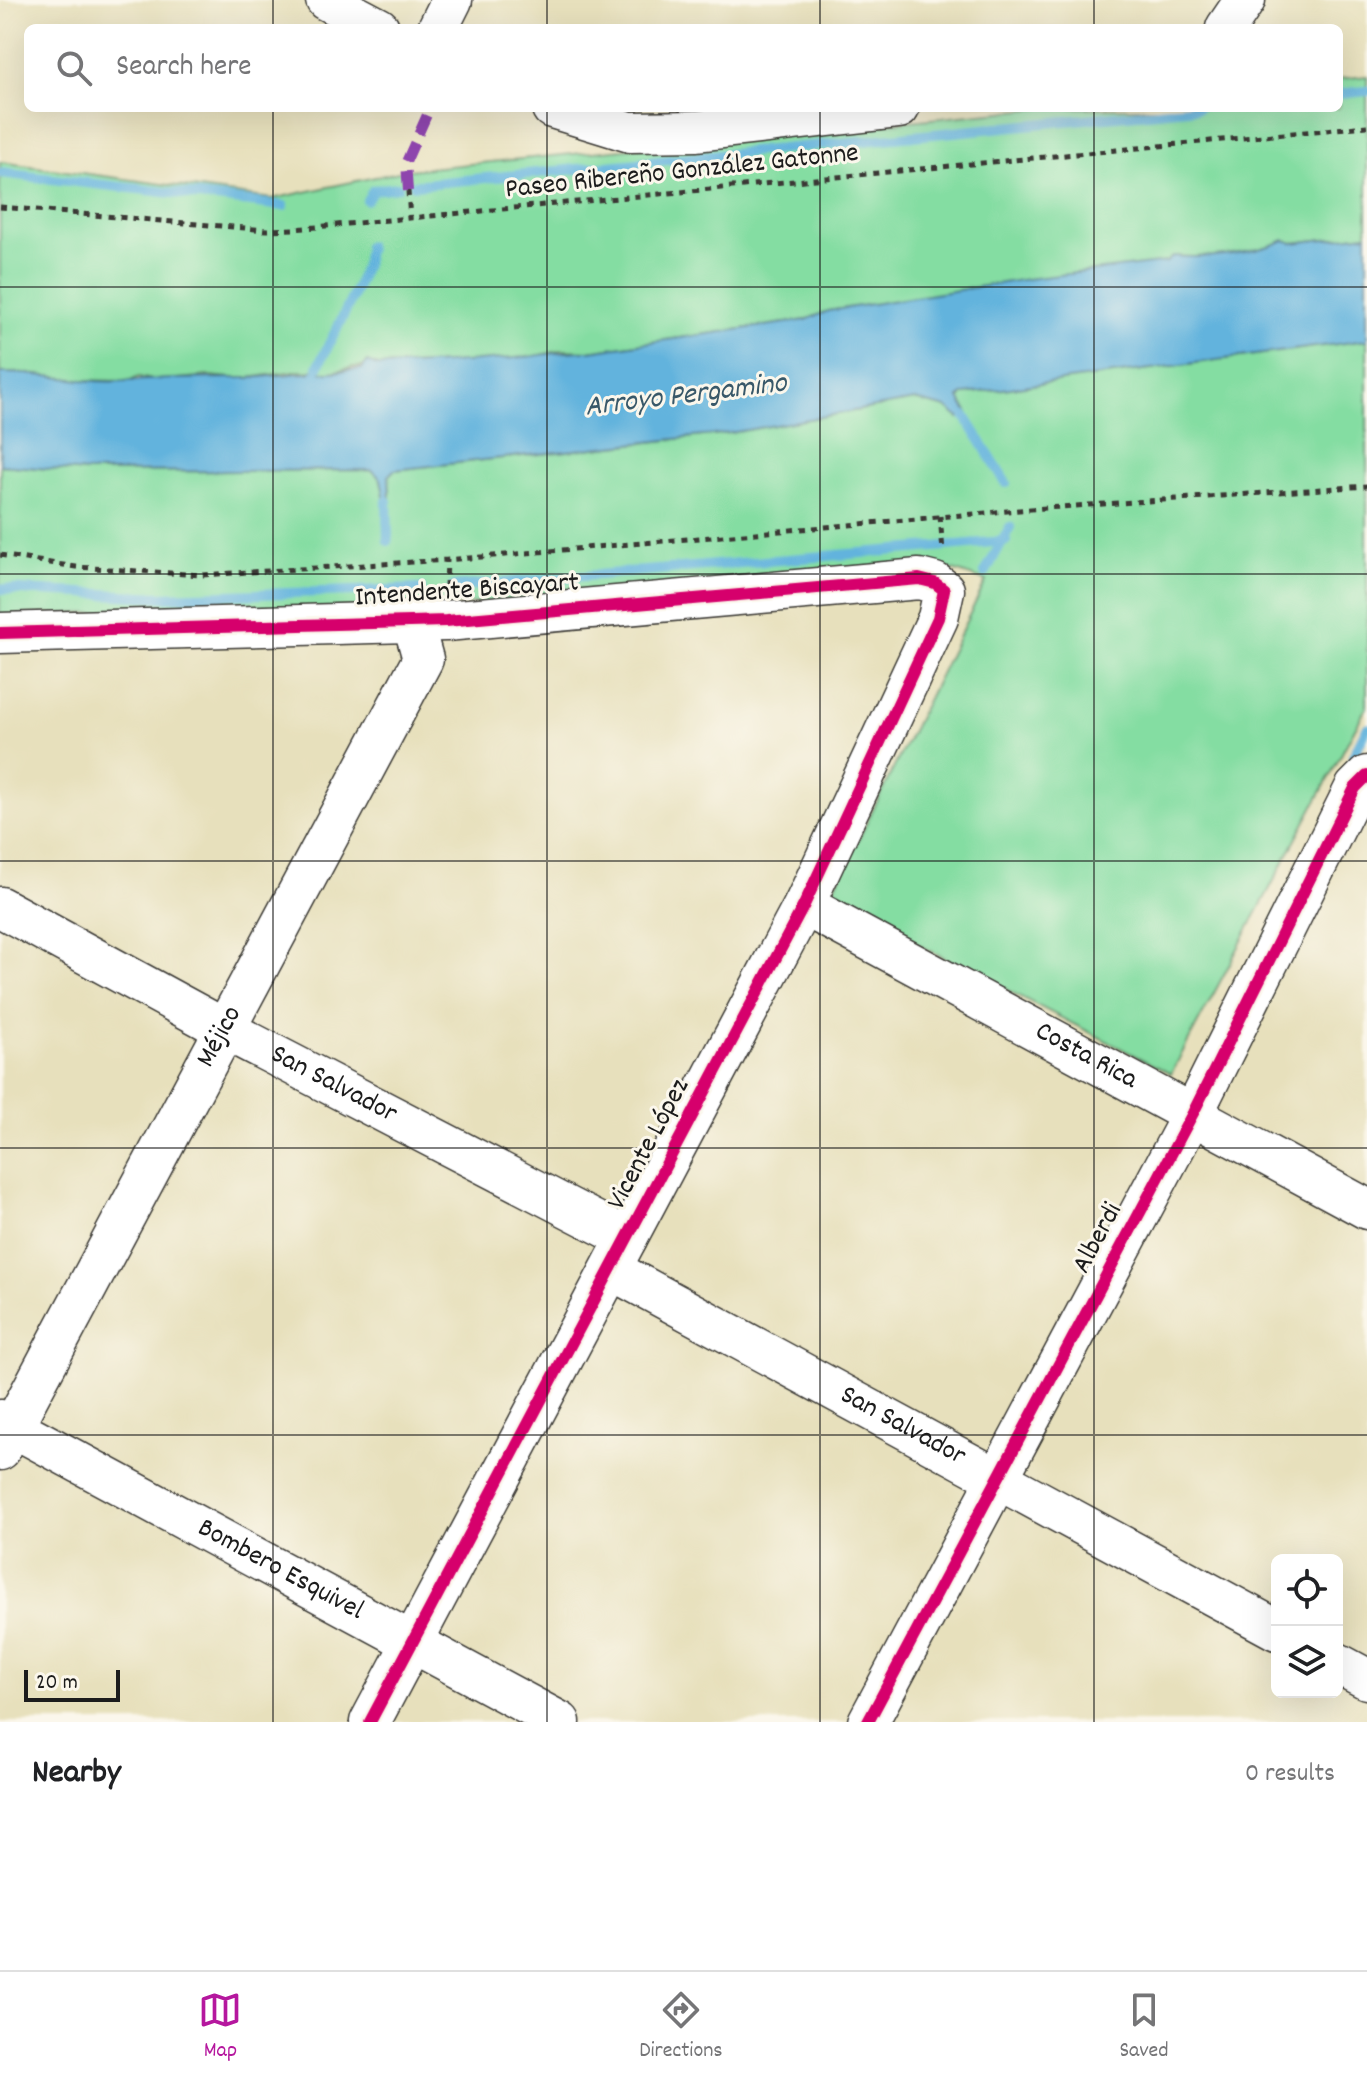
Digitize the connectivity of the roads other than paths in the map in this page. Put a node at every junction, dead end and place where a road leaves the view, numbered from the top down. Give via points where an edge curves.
1 (326, 0) edge
2 (452, 0) edge
3 (1245, 0) edge
4 (371, 24) edge
5 (440, 24) edge
6 (1229, 24) edge
7 (565, 112) edge
8 (864, 112) edge
9 (935, 583) joint
10 (413, 623) junction
11 (0, 633) edge
12 (1367, 776) edge
13 (804, 905) junction
14 (0, 907) edge
15 (226, 1030) junction
16 (1193, 1113) junction
17 (1367, 1209) edge
18 (620, 1254) junction
19 (4, 1432) edge
20 (1000, 1480) junction
21 (1271, 1627) edge
22 (412, 1642) junction
23 (1343, 1666) edge
24 (1367, 1679) edge
25 (370, 1722) edge
26 (560, 1722) edge
27 (868, 1722) edge

1 - 4 street
2 - 5 street
3 - 6 street
7 - 8 street via 630,132 697,131
9 - 10 street, Intendente Biscayart via 919,579
9 - 13 street, Vicente López via 944,590 943,604
10 - 11 street, Intendente Biscayart
10 - 15 street, Méjico via 423,659
12 - 16 street, Alberdi via 1355,788
13 - 16 street, Costa Rica
13 - 18 street, Vicente López
14 - 15 street, San Salvador
15 - 18 street, San Salvador
15 - 19 street, Méjico
16 - 17 street, Costa Rica
16 - 20 street, Alberdi
18 - 20 street, San Salvador
18 - 22 street, Vicente López
19 - 22 street, Bombero Esquivel
20 - 21 street, San Salvador
20 - 27 street, Alberdi
22 - 25 street, Vicente López
22 - 26 street, Bombero Esquivel
23 - 24 street

